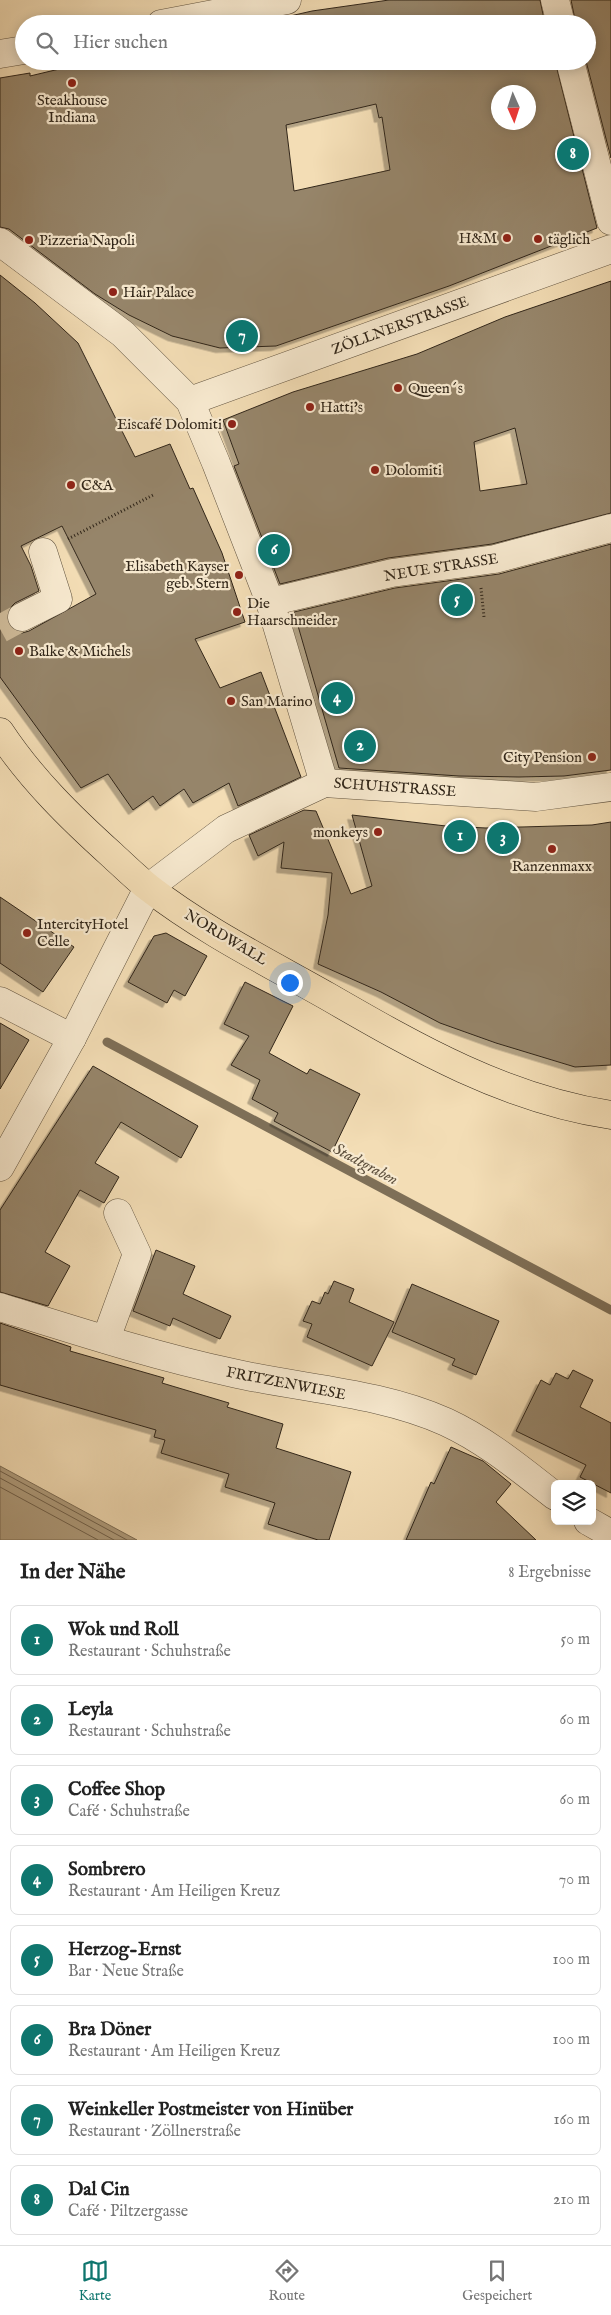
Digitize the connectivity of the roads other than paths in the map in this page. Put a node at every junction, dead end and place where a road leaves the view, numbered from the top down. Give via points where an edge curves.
1 (287, 0) edge
2 (555, 0) edge
3 (208, 15) edge
4 (559, 15) edge
5 (15, 52) edge
6 (0, 54) edge
7 (572, 70) edge
8 (611, 221) edge
9 (0, 242) edge
10 (611, 249) edge
11 (190, 401) junction
12 (611, 528) edge
13 (43, 552) road end
14 (270, 602) junction
15 (22, 617) tunnel mouth
16 (0, 732) edge
17 (324, 783) junction
18 (611, 786) edge
19 (148, 888) junction
20 (0, 1001) edge
21 (72, 1038) junction
22 (611, 1115) edge
23 (0, 1167) edge
24 (118, 1213) dead end
25 (0, 1307) edge
26 (106, 1339) junction
27 (551, 1493) edge
28 (595, 1525) edge
29 (611, 1534) edge

1 - 3 street
2 - 4 street
5 - 6 street
7 - 8 street
9 - 11 street via 123,334
10 - 11 street, ZÖLLNERSTRASSE
11 - 14 street
12 - 14 street, NEUE STRASSE via 495,559 392,573
13 - 15 street via 58,599
14 - 17 street
16 - 19 main road, NORDWALL via 34,777 74,821
17 - 18 street, SCHUHSTRASSE via 536,797
17 - 19 street, SCHUHSTRASSE via 226,829
19 - 21 street
19 - 22 main road, NORDWALL via 205,926 429,1054 524,1095
20 - 21 street
21 - 23 street
24 - 26 street via 137,1254
25 - 26 street, FRITZENWIESE
26 - 27 street, FRITZENWIESE via 232,1374 393,1404 436,1419 491,1446
28 - 29 street

